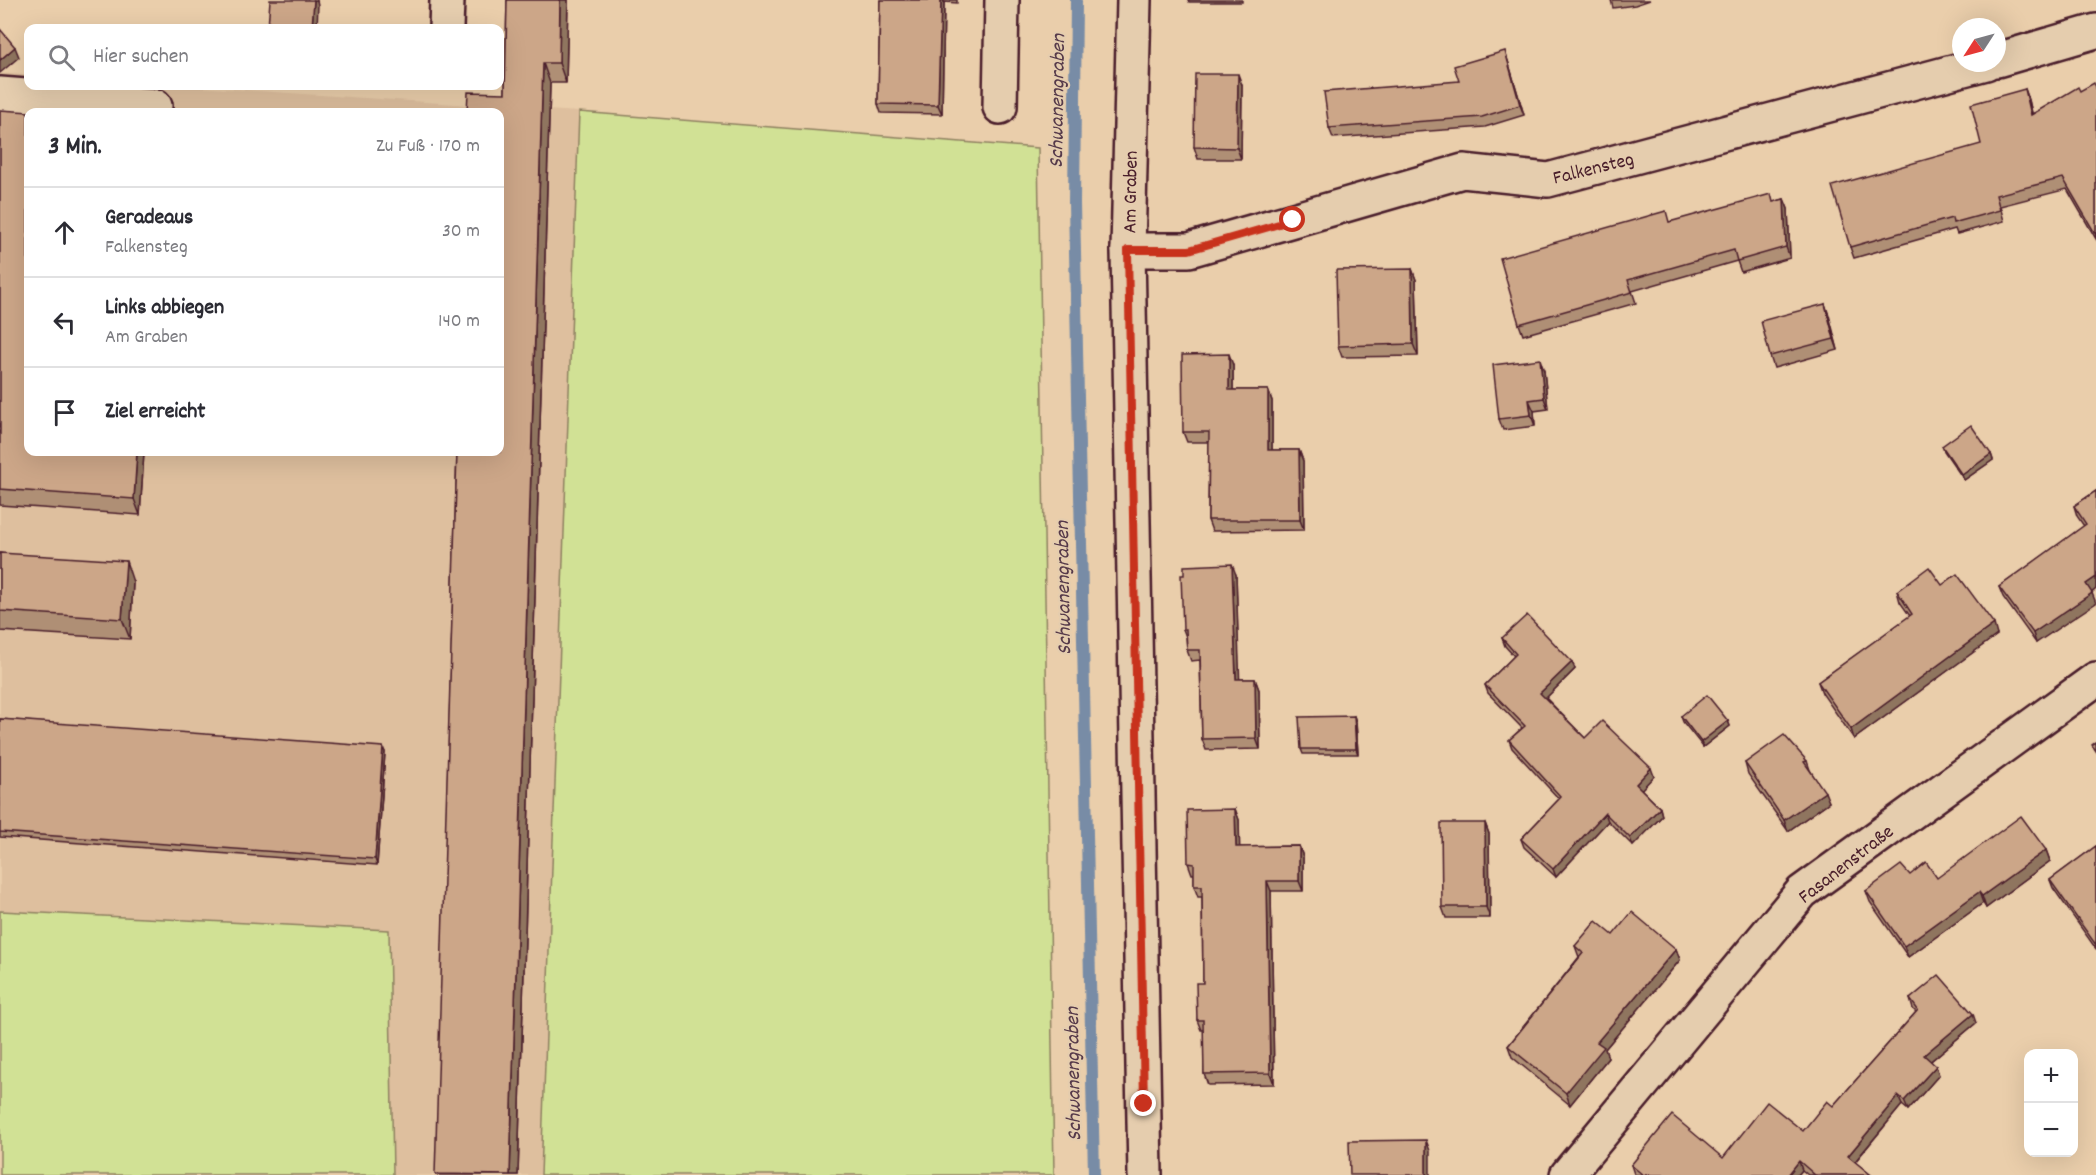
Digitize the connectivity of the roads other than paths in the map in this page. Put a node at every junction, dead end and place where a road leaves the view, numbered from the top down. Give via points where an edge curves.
1 (447, 0) edge
2 (1002, 0) edge
3 (1134, 0) edge
4 (446, 24) edge
5 (2096, 31) edge
6 (2006, 57) edge
7 (1952, 72) edge
8 (0, 94) edge
9 (155, 106) dead end
10 (1000, 107) dead end
11 (1128, 250) junction
12 (2096, 679) edge
13 (1145, 1175) edge
14 (1567, 1175) edge

1 - 4 street
2 - 10 street
3 - 11 street, Am Graben
5 - 6 street
7 - 11 street, Falkensteg via 1548,180 1463,171 1189,250
8 - 9 street
11 - 13 street, Am Graben
12 - 14 street, Fasanenstraße via 1802,892

